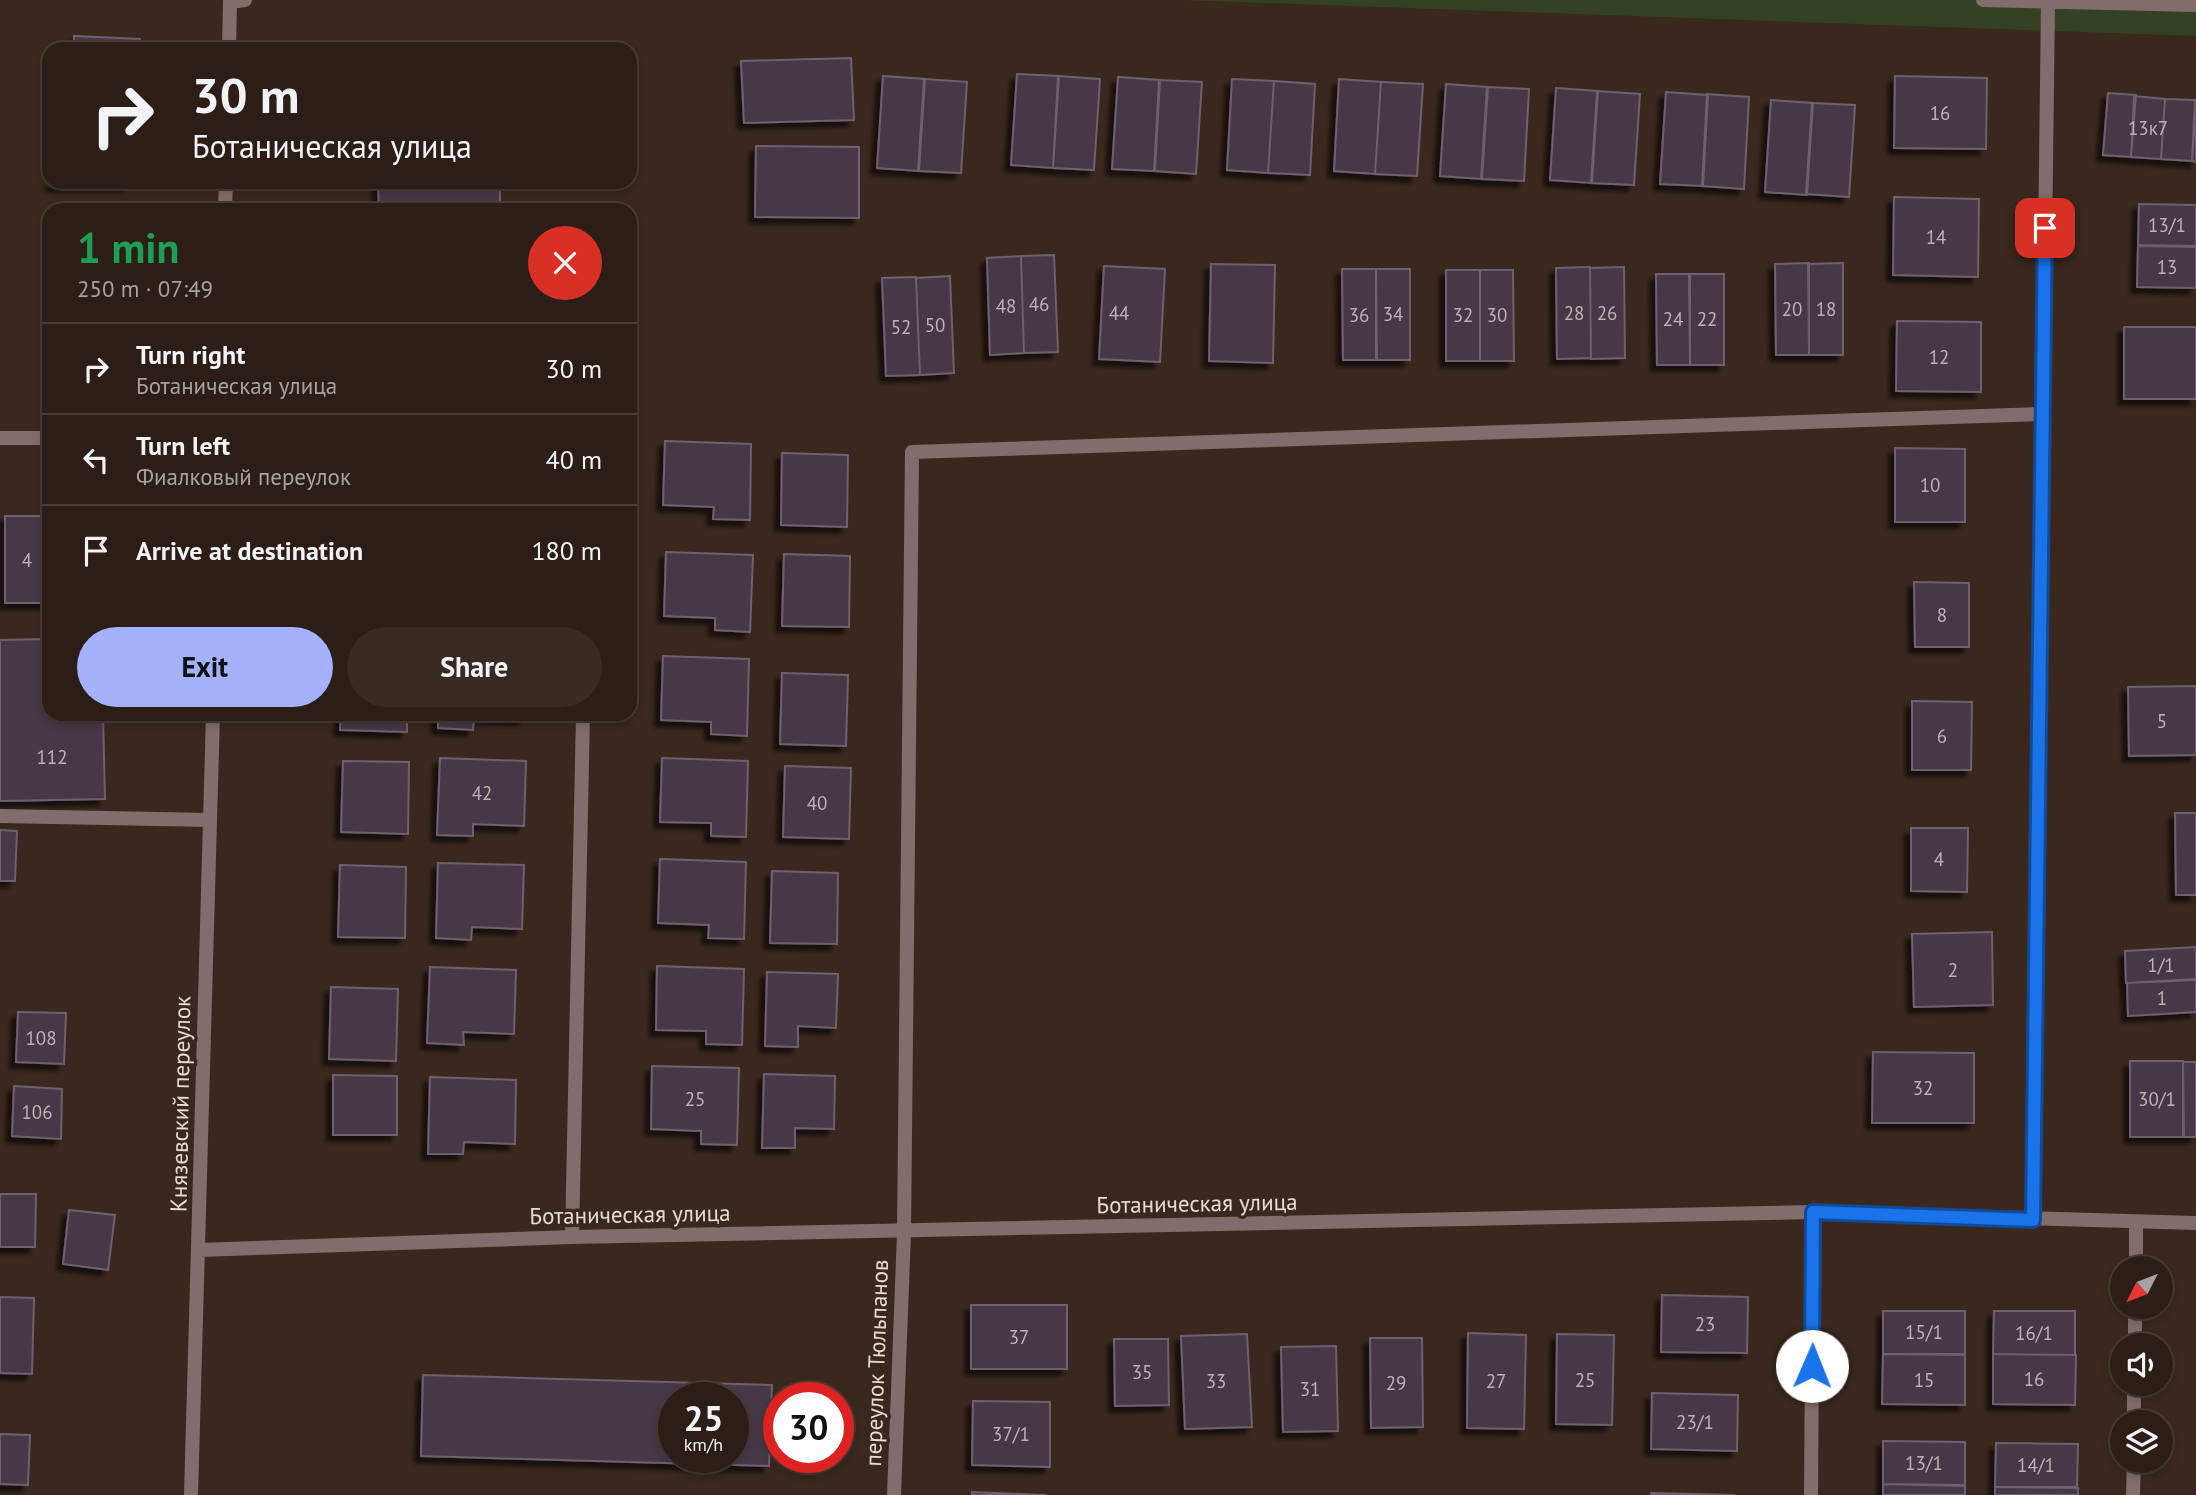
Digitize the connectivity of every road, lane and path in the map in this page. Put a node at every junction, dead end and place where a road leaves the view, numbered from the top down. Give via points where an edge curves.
1 (245, 0) edge
2 (1983, 0) edge
3 (230, 1) edge
4 (2048, 2) edge
5 (2196, 5) edge
6 (229, 42) edge
7 (2042, 414) junction
8 (0, 438) edge
9 (42, 438) edge
10 (213, 721) edge
11 (583, 721) edge
12 (0, 816) edge
13 (210, 820) junction
14 (1813, 1212) junction
15 (2033, 1220) junction
16 (2196, 1223) edge
17 (2136, 1224) junction
18 (904, 1233) junction
19 (572, 1237) junction
20 (200, 1250) junction
21 (2136, 1256) edge
22 (2134, 1473) edge
23 (191, 1495) edge
24 (894, 1495) edge
25 (1811, 1495) edge
26 (2133, 1495) edge

1 - 3 street
2 - 4 street
3 - 6 street
4 - 5 street
4 - 7 street
7 - 15 street
7 - 18 street, переулок Тюльпанов via 912,452
8 - 9 street
10 - 13 street, Князевский переулок
11 - 19 street
12 - 13 street
13 - 20 street, Князевский переулок
14 - 15 street, Ботаническая улица
14 - 18 street, Ботаническая улица
14 - 25 street
15 - 17 street, Ботаническая улица
16 - 17 street, Ботаническая улица
17 - 21 street
18 - 19 street, Ботаническая улица
18 - 24 street, переулок Тюльпанов
19 - 20 street, Ботаническая улица
20 - 23 street, Князевский переулок
22 - 26 street

